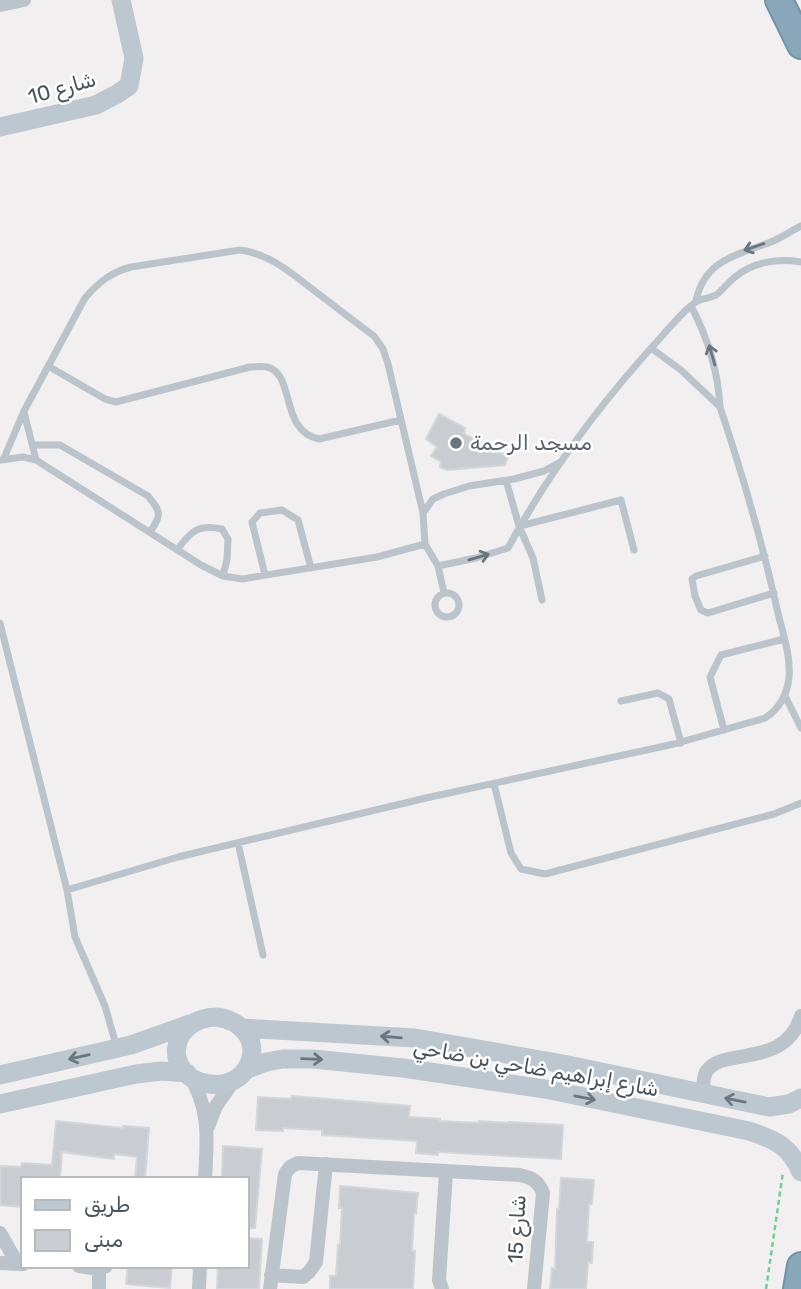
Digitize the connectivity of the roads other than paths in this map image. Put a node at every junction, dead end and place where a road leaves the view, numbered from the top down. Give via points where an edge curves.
1 (121, 0) edge
2 (779, 0) edge
3 (20, 1) edge
4 (0, 5) edge
5 (801, 45) edge
6 (0, 127) edge
7 (801, 226) edge
8 (801, 261) edge
9 (694, 304) junction
10 (651, 348) junction
11 (48, 366) junction
12 (720, 407) junction
13 (24, 411) junction
14 (401, 420) junction
15 (33, 445) junction
16 (2, 459) edge
17 (36, 460) junction
18 (562, 461) junction
19 (506, 480) junction
20 (423, 513) junction
21 (520, 526) junction
22 (150, 532) junction
23 (425, 544) junction
24 (177, 550) junction
25 (634, 550) dead end
26 (765, 556) junction
27 (438, 566) junction
28 (311, 568) junction
29 (265, 575) junction
30 (223, 576) junction
31 (443, 593) dead end
32 (774, 593) junction
33 (542, 600) dead end
34 (0, 625) edge
35 (784, 639) junction
36 (785, 695) junction
37 (621, 701) dead end
38 (801, 728) edge
39 (723, 730) junction
40 (681, 743) junction
41 (494, 783) junction
42 (801, 803) edge
43 (238, 844) junction
44 (67, 890) junction
45 (263, 955) dead end
46 (801, 1016) edge
47 (191, 1024) junction
48 (241, 1028) junction
49 (117, 1049) junction
50 (188, 1074) junction
51 (240, 1074) junction
52 (0, 1075) edge
53 (703, 1094) junction
54 (801, 1098) edge
55 (0, 1104) edge
56 (696, 1120) junction
57 (207, 1128) junction
58 (326, 1164) junction
59 (446, 1172) junction
60 (801, 1172) edge
61 (205, 1177) edge
62 (0, 1233) edge
63 (0, 1263) edge
64 (20, 1264) edge
65 (801, 1266) edge
66 (102, 1268) edge
67 (200, 1268) edge
68 (271, 1282) edge
69 (99, 1289) edge
70 (199, 1289) edge
71 (442, 1289) edge
72 (534, 1289) edge
73 (797, 1289) edge

1 - 6 street, شارع 10 via 134,58 129,86 96,105
2 - 5 highway
3 - 4 street
7 -> 9 lane via 720,263 704,278
8 - 9 lane via 765,262 749,268 711,298
9 - 10 lane
12 -> 9 lane via 712,355
10 - 12 lane
10 - 18 lane
11 - 13 lane
11 - 14 lane via 116,402 250,367 268,367 281,379 296,425 311,437
11 - 14 lane via 85,298 119,270 240,250 254,252 285,268 374,336 388,364
12 - 26 lane
13 - 15 lane
13 - 16 lane
14 - 20 lane
15 - 17 lane
15 - 22 lane via 60,445 148,496 159,519
16 - 17 lane
17 - 22 lane
18 - 19 lane via 544,471
18 - 21 lane
19 - 20 lane via 444,494 433,499
19 - 21 lane
20 - 23 lane
21 - 25 lane via 621,500
27 -> 21 lane via 508,548
21 - 33 lane
22 - 24 lane
23 - 27 lane
23 - 28 lane
24 - 30 lane
24 - 30 lane via 190,534 206,526 222,529 228,539
26 - 32 lane
26 - 32 lane via 695,576 695,597 701,610 708,613
27 - 31 lane
28 - 29 lane
28 - 29 lane via 298,520 282,510 260,513 252,522
29 - 30 lane
32 - 35 lane
34 - 44 lane
35 - 36 lane via 789,679
35 - 39 lane via 721,655 710,677
36 - 38 lane
36 - 39 lane via 765,718
37 - 40 lane via 658,693 669,699
39 - 40 lane
40 - 41 lane
41 - 42 lane via 510,853 521,869 545,874
41 - 43 lane
43 - 44 lane
43 - 45 lane
44 - 49 lane via 75,937 105,1006
46 - 53 street via 785,1042 766,1053 713,1064 705,1073
47 - 48 street via 217,1017
47 - 49 street
47 - 50 street via 176,1045 177,1059
48 - 51 street via 252,1045 252,1058
53 -> 48 street, شارع إبراهيم ضاحي بن ضاحي via 415,1038
49 -> 52 street
50 - 51 street via 215,1084
50 - 55 street via 136,1074
50 - 57 street via 202,1099
51 -> 56 street, شارع إبراهيم ضاحي بن ضاحي via 283,1059 403,1068
51 - 57 street via 216,1106
54 -> 53 street, شارع إبراهيم ضاحي بن ضاحي via 769,1107
53 - 56 street via 703,1113
56 - 60 street, شارع إبراهيم ضاحي بن ضاحي via 770,1138 787,1148
57 - 61 street
58 - 59 street, شارع 15
58 - 68 street, شارع 15 via 316,1262 303,1277
58 - 68 street, شارع 15 via 298,1163 285,1174
59 - 71 street
59 - 72 street, شارع 15 via 520,1175 539,1184 543,1193
62 - 64 street
63 - 64 street
65 - 73 highway
66 - 69 street
67 - 70 street

